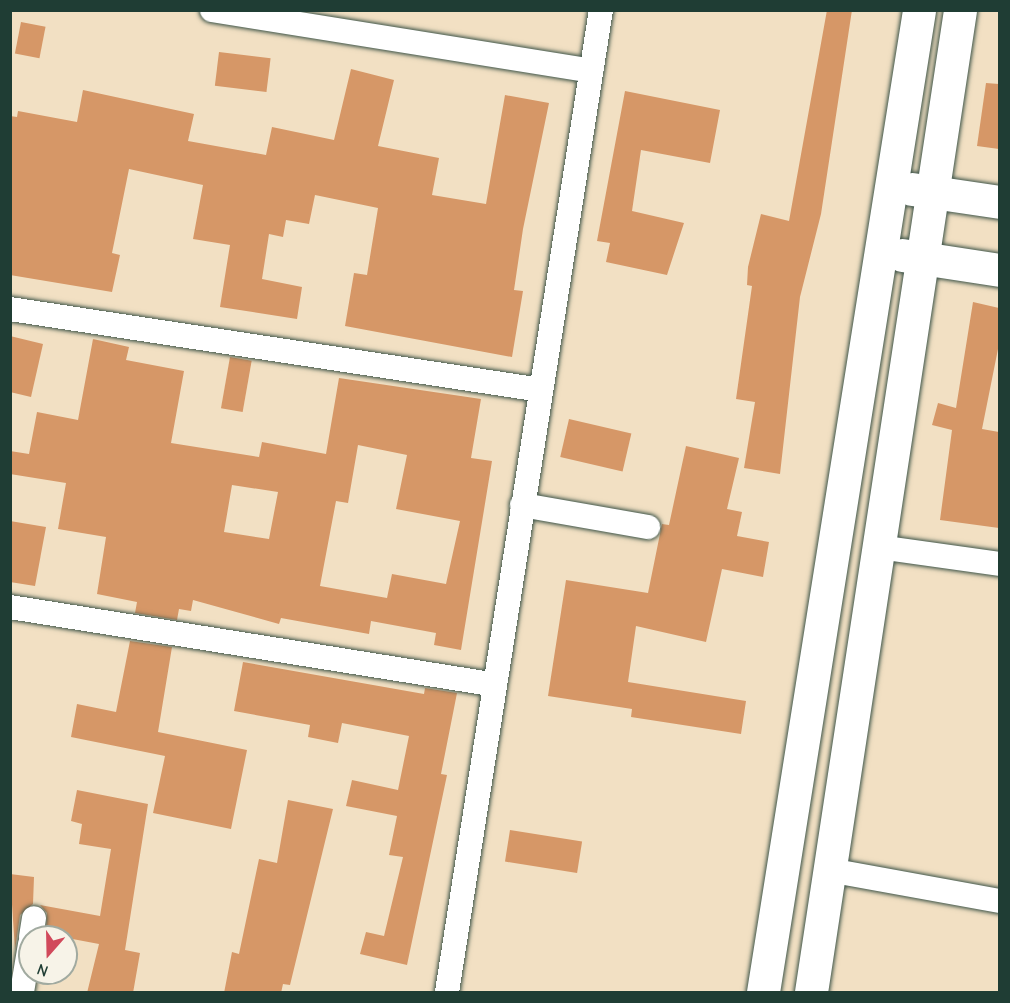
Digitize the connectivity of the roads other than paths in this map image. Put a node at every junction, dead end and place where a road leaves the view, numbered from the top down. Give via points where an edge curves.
1 (212, 10) edge
2 (601, 10) edge
3 (919, 10) edge
4 (960, 10) edge
5 (591, 71) junction
6 (890, 186) junction
7 (934, 193) junction
8 (999, 202) edge
9 (879, 252) junction
10 (925, 259) junction
11 (999, 270) edge
12 (10, 309) edge
13 (541, 390) junction
14 (522, 505) junction
15 (648, 527) dead end
16 (879, 547) junction
17 (999, 564) edge
18 (10, 607) edge
19 (495, 685) junction
20 (829, 870) junction
21 (999, 901) edge
22 (447, 993) edge
23 (763, 993) edge
24 (811, 993) edge

1 - 5 street
2 - 5 street
3 - 6 street
4 - 7 street
5 - 13 street
6 - 7 street
6 - 9 street
7 - 8 street
7 - 10 street
9 - 10 street
9 - 23 street
10 - 11 street
10 - 16 street
12 - 13 street
13 - 14 street
14 - 15 street
14 - 19 street
16 - 17 street
16 - 20 street
18 - 19 street
19 - 22 street
20 - 21 street
20 - 24 street

